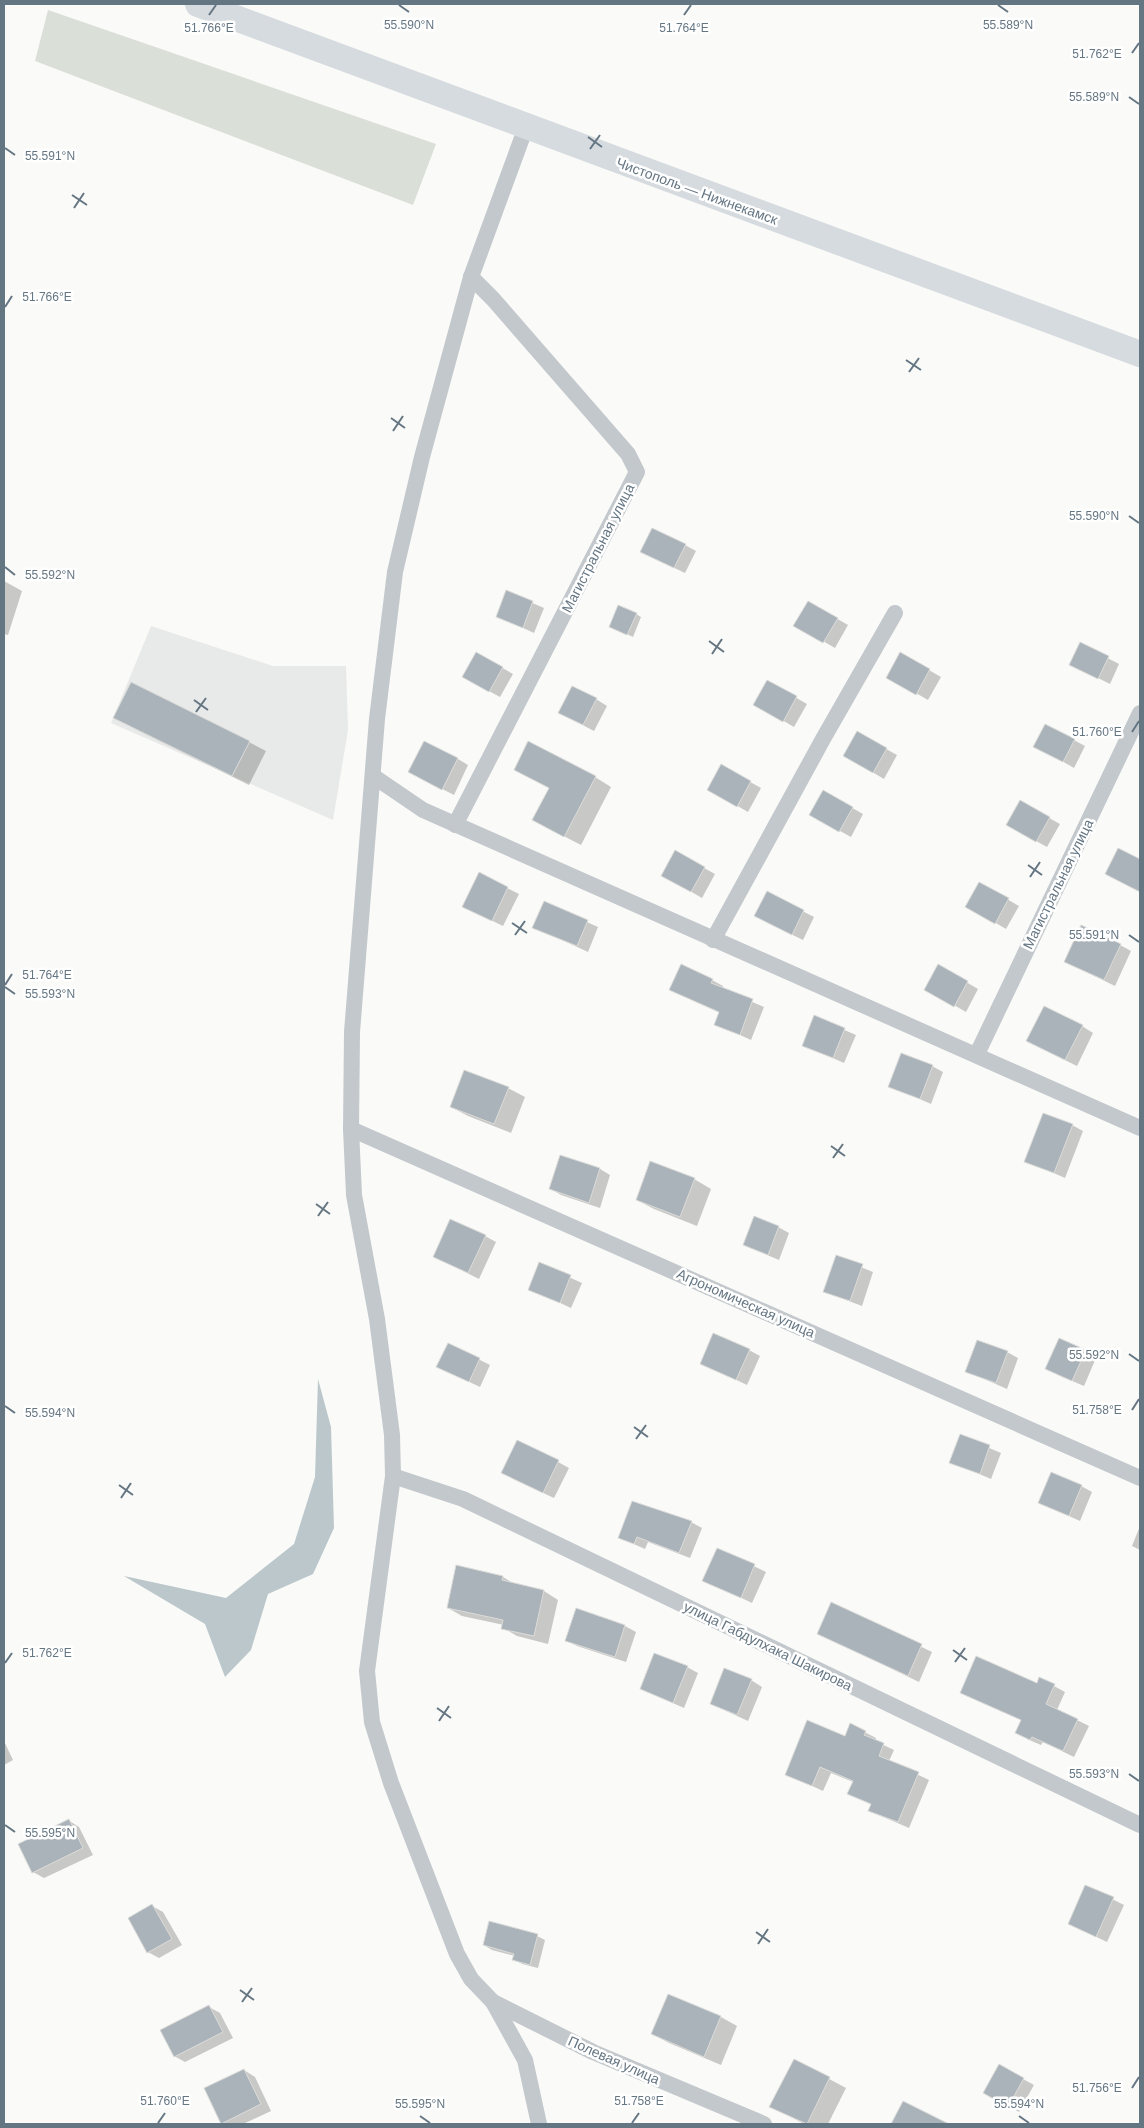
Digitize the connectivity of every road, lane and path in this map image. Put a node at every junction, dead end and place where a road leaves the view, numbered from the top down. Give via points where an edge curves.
1 (198, 4) edge
2 (526, 127) junction
3 (472, 278) junction
4 (1140, 354) edge
5 (895, 613) dead end
6 (1140, 713) edge
7 (373, 776) junction
8 (455, 825) junction
9 (713, 940) junction
10 (977, 1054) junction
11 (1140, 1128) edge
12 (351, 1129) junction
13 (393, 1476) junction
14 (1140, 1478) edge
15 (1140, 1825) edge
16 (493, 2002) junction
17 (539, 2124) edge
18 (764, 2124) edge

1 - 2 main road, Чистополь — Нижнекамск
2 - 3 street
2 - 4 main road, Чистополь — Нижнекамск
3 - 7 street via 422,457 395,572
3 - 8 street, Магистральная улица via 628,454 637,472
5 - 9 street
6 - 10 street, Магистральная улица
7 - 8 street via 423,810
7 - 12 street via 352,1032
8 - 9 street
9 - 10 street
10 - 11 street
12 - 13 street via 354,1195 377,1318 392,1436
12 - 14 street, Агрономическая улица
13 - 15 street, улица Габдулхака Шакирова via 463,1499
13 - 16 street via 367,1671 372,1722 391,1783 457,1954 471,1979
16 - 17 street via 525,2060
16 - 18 street, Полевая улица via 593,2052

